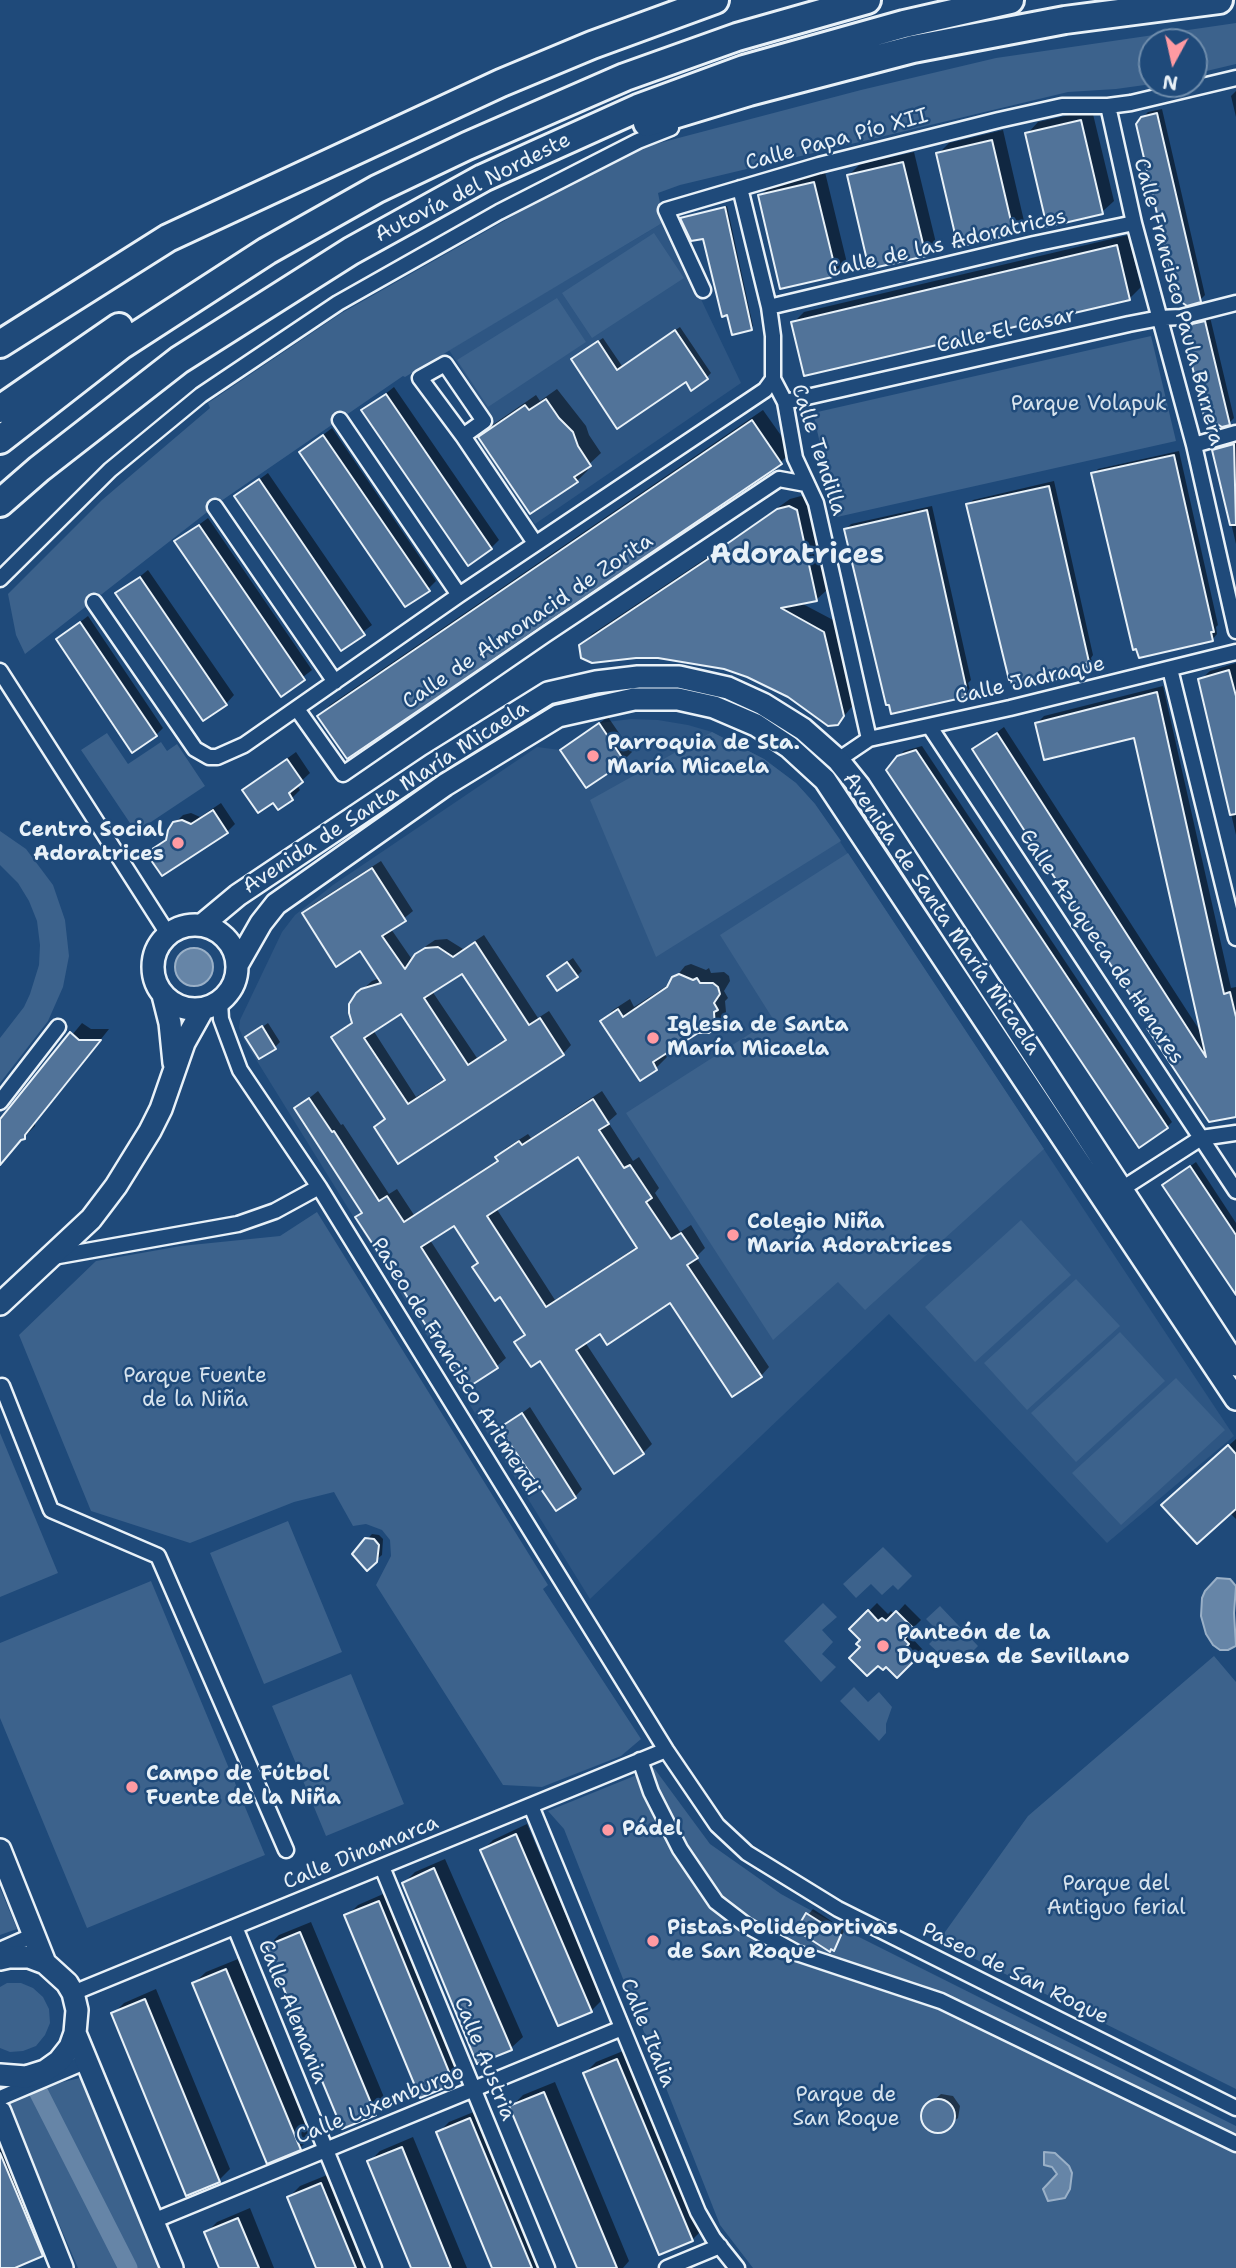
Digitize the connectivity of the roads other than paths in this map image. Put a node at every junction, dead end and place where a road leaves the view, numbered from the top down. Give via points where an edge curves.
1 (715, 0) edge
2 (867, 0) edge
3 (1010, 0) edge
4 (1219, 0) edge
5 (1065, 20) junction
6 (1236, 78) edge
7 (1108, 106) junction
8 (282, 184) junction
9 (740, 187) junction
10 (1134, 223) junction
11 (267, 251) junction
12 (703, 290) dead end
13 (1236, 303) edge
14 (769, 307) junction
15 (1160, 318) junction
16 (223, 332) junction
17 (0, 344) edge
18 (0, 363) edge
19 (773, 379) junction
20 (785, 402) junction
21 (0, 410) edge
22 (340, 419) dead end
23 (1236, 433) edge
24 (463, 436) junction
25 (0, 440) edge
26 (1194, 445) junction
27 (806, 484) junction
28 (0, 503) edge
29 (215, 507) dead end
30 (535, 543) junction
31 (0, 579) edge
32 (459, 595) junction
33 (94, 602) dead end
34 (1236, 631) edge
35 (1236, 652) edge
36 (1170, 669) junction
37 (0, 671) edge
38 (335, 682) junction
39 (297, 709) junction
40 (930, 727) junction
41 (869, 739) junction
42 (838, 760) junction
43 (202, 925) junction
44 (169, 934) junction
45 (1236, 938) edge
46 (237, 965) junction
47 (163, 995) junction
48 (212, 1005) junction
49 (58, 1027) dead end
50 (174, 1066) junction
51 (0, 1102) edge
52 (1236, 1133) edge
53 (1201, 1138) junction
54 (319, 1187) junction
55 (1122, 1189) junction
56 (1236, 1191) edge
57 (1103, 1201) junction
58 (52, 1257) junction
59 (0, 1304) edge
60 (1236, 1366) edge
61 (2, 1386) dead end
62 (1236, 1399) edge
63 (666, 1750) junction
64 (640, 1760) junction
65 (530, 1806) junction
66 (0, 1850) edge
67 (286, 1850) dead end
68 (382, 1867) junction
69 (235, 1927) junction
70 (34, 1935) junction
71 (0, 1950) edge
72 (0, 1959) edge
73 (45, 1963) junction
74 (73, 1993) junction
75 (622, 2028) junction
76 (75, 2033) junction
77 (87, 2062) junction
78 (0, 2075) edge
79 (474, 2089) junction
80 (0, 2098) edge
81 (1236, 2108) edge
82 (0, 2112) edge
83 (1236, 2144) edge
84 (326, 2150) junction
85 (153, 2221) junction
86 (720, 2246) junction
87 (62, 2268) edge
88 (172, 2268) edge
89 (374, 2268) edge
90 (547, 2268) edge
91 (667, 2268) edge
92 (737, 2268) edge

1 - 8 highway via 501,83
2 - 11 highway, Autovía del Nordeste via 737,37 625,77 377,189
3 - 16 highway, Autovía del Nordeste via 744,69 628,112 483,178 351,251
4 - 5 highway
5 - 16 highway via 913,49 640,125 492,192
5 - 31 street via 754,102 670,129 522,200 338,303 201,396 110,470
6 - 7 street, Calle Papa Pío XII
7 - 9 street, Calle Papa Pío XII via 1062,106
7 - 10 street, Calle Francisco Paula Barrera
8 - 17 highway via 168,237
8 - 18 highway
9 - 12 street, Calle Papa Pío XII via 666,209
9 - 14 street
10 - 14 street, Calle de las Adoratrices
10 - 15 street, Calle Francisco Paula Barrera
11 - 21 highway via 169,293
11 - 25 highway, Autovía del Nordeste via 122,345
13 - 15 street, Calle El Casar
14 - 19 street
15 - 20 street, Calle El Casar
15 - 26 street, Calle Francisco Paula Barrera
16 - 28 highway, Autovía del Nordeste via 179,360
19 - 20 street, Calle Tendilla
19 - 30 street via 757,396
20 - 27 street, Calle Tendilla via 795,458
22 - 32 street
23 - 26 street
24 - 24 street via 420,378 445,364 484,421
24 - 30 street
26 - 34 street, Calle Francisco Paula Barrera
27 - 39 street, Calle de Almonacid de Zorita via 779,479 344,774
27 - 41 street, Calle Tendilla via 816,503
29 - 38 street
30 - 32 street
32 - 38 street
33 - 39 street via 202,754 217,757 235,750
35 - 36 street, Calle Jadraque
36 - 40 street, Calle Jadraque
36 - 45 street
37 - 44 street
38 - 39 street
40 - 41 street, Calle Jadraque
40 - 53 street, Calle Azuqueca de Henares
41 - 42 street, Calle Jadraque
42 - 43 street, Avenida de Santa María Micaela via 803,729 728,688 679,677 638,677 548,693 272,872
42 - 55 street, Avenida de Santa María Micaela
43 - 44 street
43 - 46 street via 222,935
44 - 47 street via 153,960 155,981
46 - 48 street via 233,986
46 - 57 street, Avenida de Santa María Micaela via 276,904 445,785 558,716 634,699 678,699 714,707 756,725 825,780
47 - 48 street via 183,1009
47 - 50 street
48 - 50 street via 192,1027
48 - 54 street, Paseo de Francisco Aritmendi via 240,1070
49 - 51 street
50 - 58 street via 150,1131 116,1186 91,1219
52 - 53 street
53 - 55 street
53 - 56 street, Calle Azuqueca de Henares
54 - 58 street via 251,1220
54 - 63 street, Paseo de Francisco Aritmendi
55 - 57 street
55 - 60 street, Avenida de Santa María Micaela
57 - 62 street, Avenida de Santa María Micaela
58 - 59 street
61 - 67 street via 51,1510 158,1556
63 - 64 street, Calle Dinamarca
63 - 81 street, Paseo de San Roque via 717,1825 747,1853 838,1909
64 - 65 street, Calle Dinamarca
64 - 83 street via 680,1849 716,1902 746,1925 797,1953 941,2001
65 - 68 street, Calle Dinamarca
65 - 75 street, Calle Italia
66 - 70 street
68 - 69 street, Calle Dinamarca
68 - 79 street, Calle Austria
69 - 74 street, Calle Dinamarca
69 - 84 street, Calle Alemania
70 - 71 street
70 - 73 street
72 - 73 street via 29,1957
73 - 74 street
74 - 76 street
75 - 79 street, Calle Luxemburgo
75 - 86 street, Calle Italia via 698,2212
76 - 77 street
76 - 78 street via 59,2061 44,2071 26,2077
77 - 80 street
77 - 85 street
79 - 84 street, Calle Luxemburgo
79 - 90 street, Calle Austria
82 - 87 street
84 - 85 street, Calle Luxemburgo
84 - 89 street, Calle Alemania
85 - 88 street
86 - 91 street
86 - 92 street, Calle Italia

